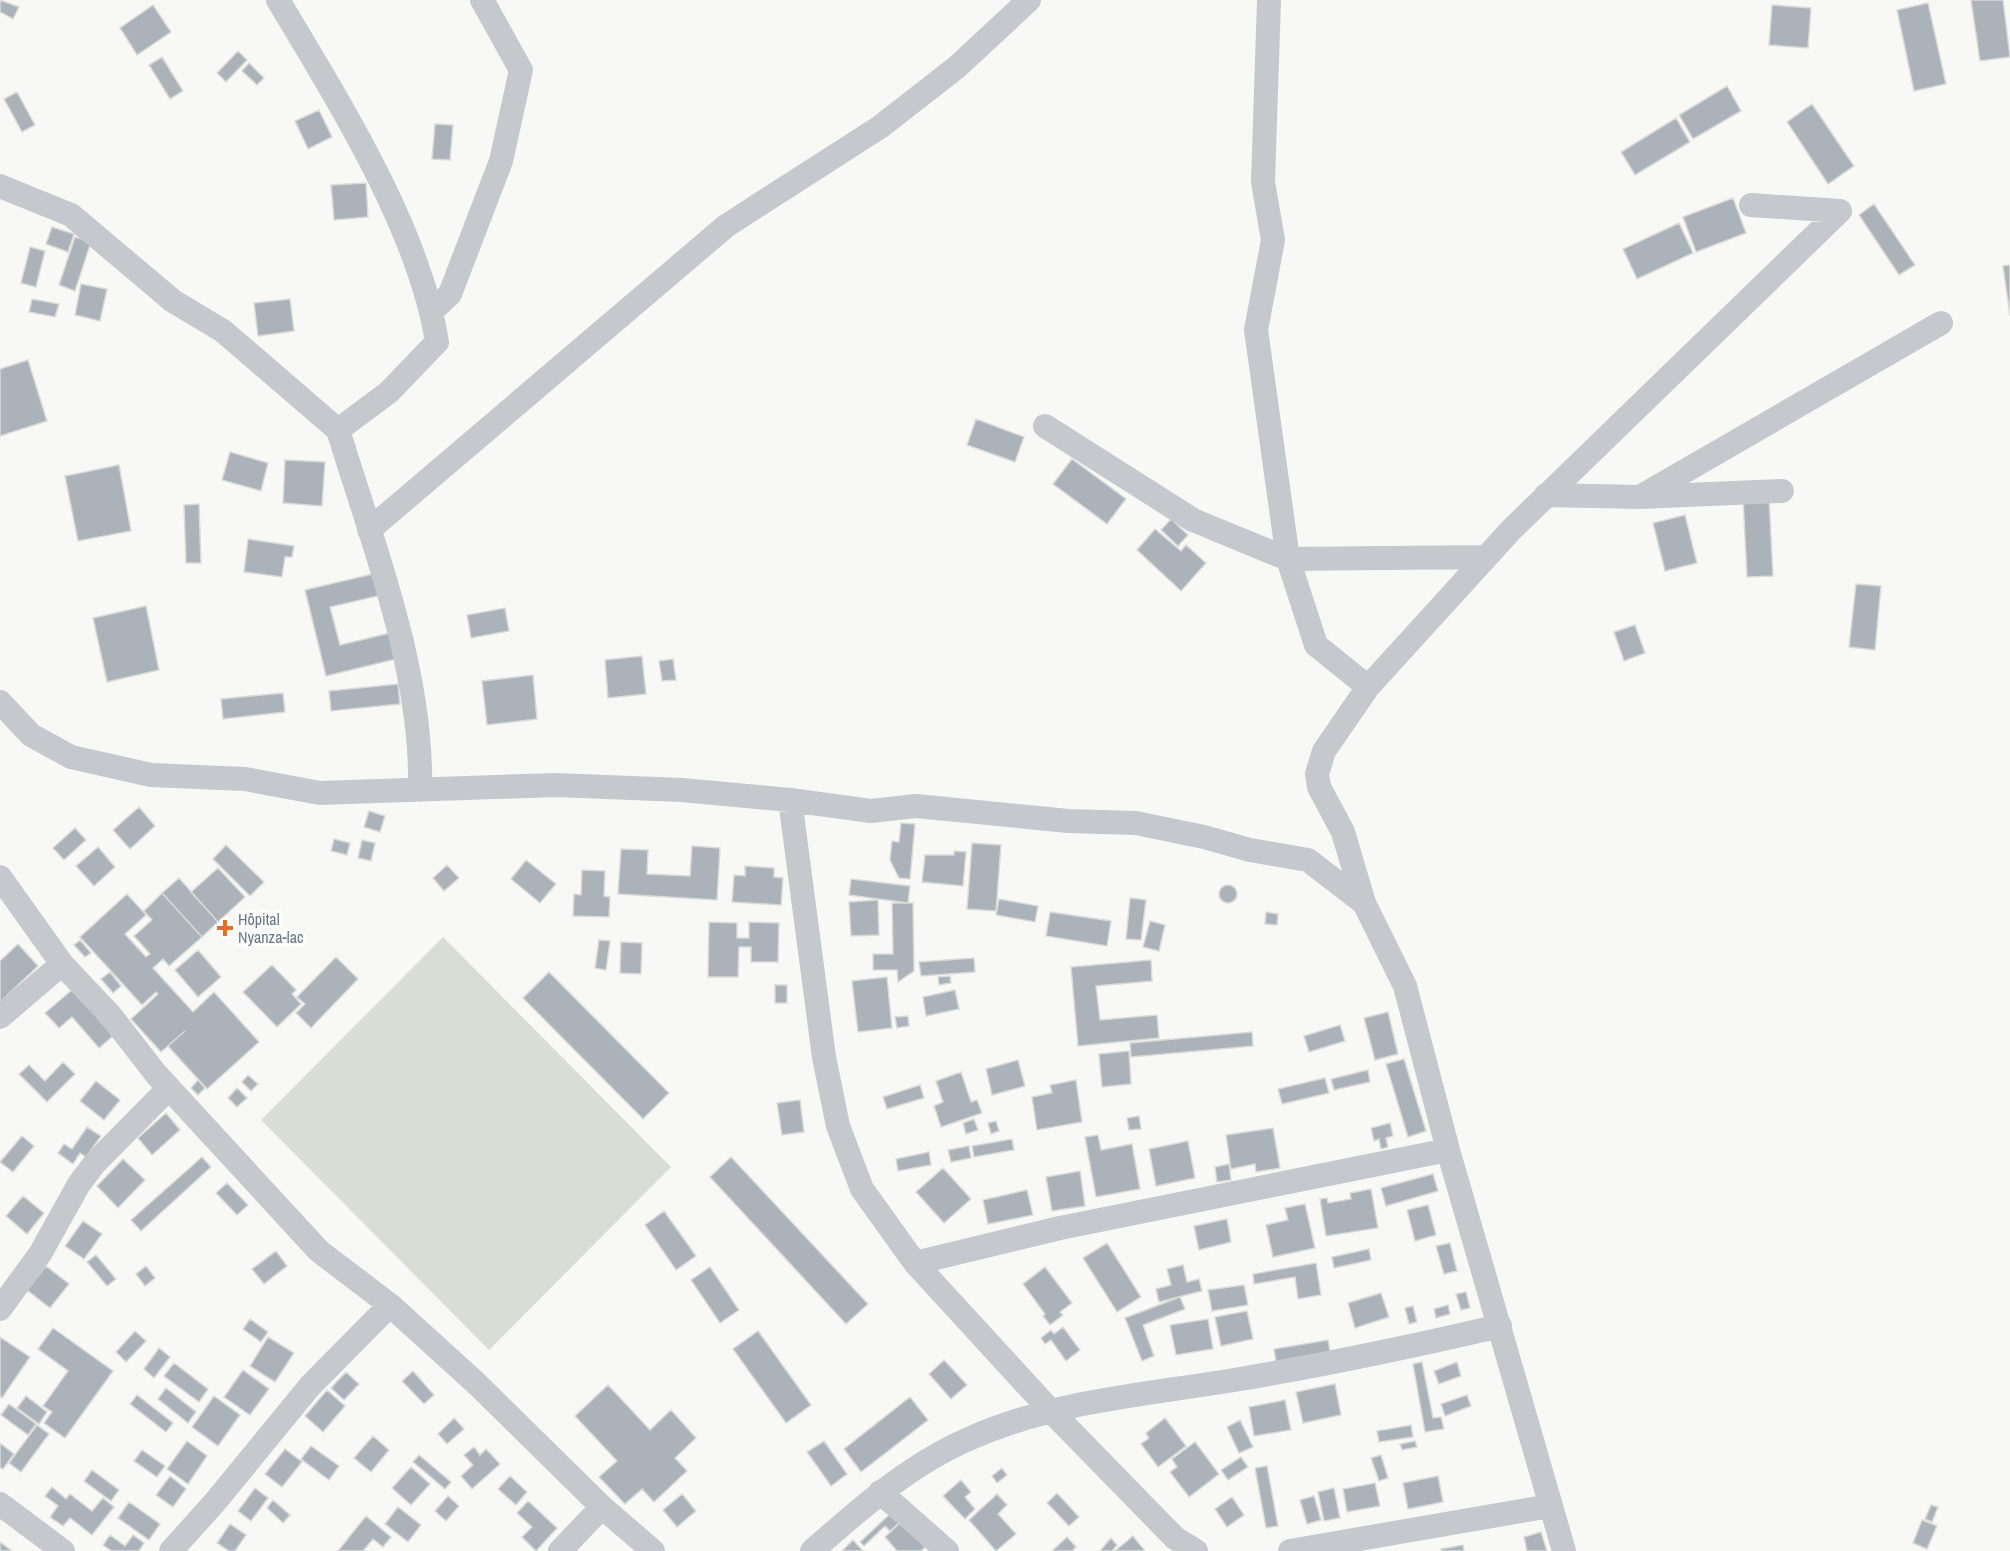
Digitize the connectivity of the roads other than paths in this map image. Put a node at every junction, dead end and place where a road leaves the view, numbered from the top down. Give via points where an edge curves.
1 (278, 0) edge
2 (482, 0) edge
3 (1029, 0) edge
4 (1269, 0) edge
5 (0, 186) edge
6 (1751, 205) dead end
7 (432, 311) junction
8 (1941, 323) dead end
9 (1045, 426) dead end
10 (338, 430) junction
11 (1782, 491) dead end
12 (1546, 495) junction
13 (1640, 497) junction
14 (369, 530) junction
15 (1485, 557) junction
16 (1288, 560) junction
17 (1368, 687) junction
18 (0, 702) edge
19 (420, 790) junction
20 (790, 800) junction
21 (0, 877) edge
22 (1364, 903) junction
23 (62, 964) junction
24 (0, 1017) edge
25 (169, 1088) junction
26 (1448, 1150) junction
27 (915, 1263) junction
28 (390, 1305) junction
29 (0, 1309) edge
30 (1500, 1326) junction
31 (1050, 1410) junction
32 (880, 1492) junction
33 (0, 1504) edge
34 (1550, 1506) junction
35 (602, 1507) junction
36 (63, 1551) edge
37 (171, 1551) edge
38 (560, 1551) edge
39 (653, 1551) edge
40 (812, 1551) edge
41 (947, 1551) edge
42 (1196, 1551) edge
43 (1290, 1551) edge
44 (1564, 1551) edge

1 - 7 street via 364,150 409,243
2 - 7 street via 521,70 501,161 450,294
3 - 14 street via 957,67 880,127 726,226
4 - 16 street via 1263,182 1273,240 1256,330
5 - 10 street via 71,215 173,301 223,330
6 - 12 street via 1840,211
7 - 10 street via 437,342 389,393
8 - 13 street
9 - 16 street via 1193,520
10 - 14 street
11 - 13 street
12 - 13 street
12 - 15 street
14 - 19 street via 406,658 421,748
15 - 16 street
15 - 17 street
16 - 17 street via 1316,645
17 - 22 street via 1324,751 1317,774 1319,787 1343,832
18 - 19 street via 31,735 71,757 151,775 245,779 320,793
19 - 20 street via 556,785 682,790
20 - 22 street via 871,811 916,806 1068,821 1136,823 1308,860
20 - 27 street via 821,1034 838,1126 862,1189
21 - 23 street
22 - 26 street via 1405,986
23 - 24 street
23 - 25 street via 111,1016
25 - 28 street via 319,1251
25 - 29 street via 95,1162 40,1254
26 - 27 street via 1071,1226
26 - 30 street
27 - 31 street
28 - 35 street
28 - 37 street via 310,1386
30 - 31 street via 1396,1349
30 - 34 street
31 - 32 street via 971,1438
31 - 42 street via 1174,1538
32 - 40 street
32 - 41 street
33 - 36 street
34 - 43 street
34 - 44 street
35 - 38 street
35 - 39 street

